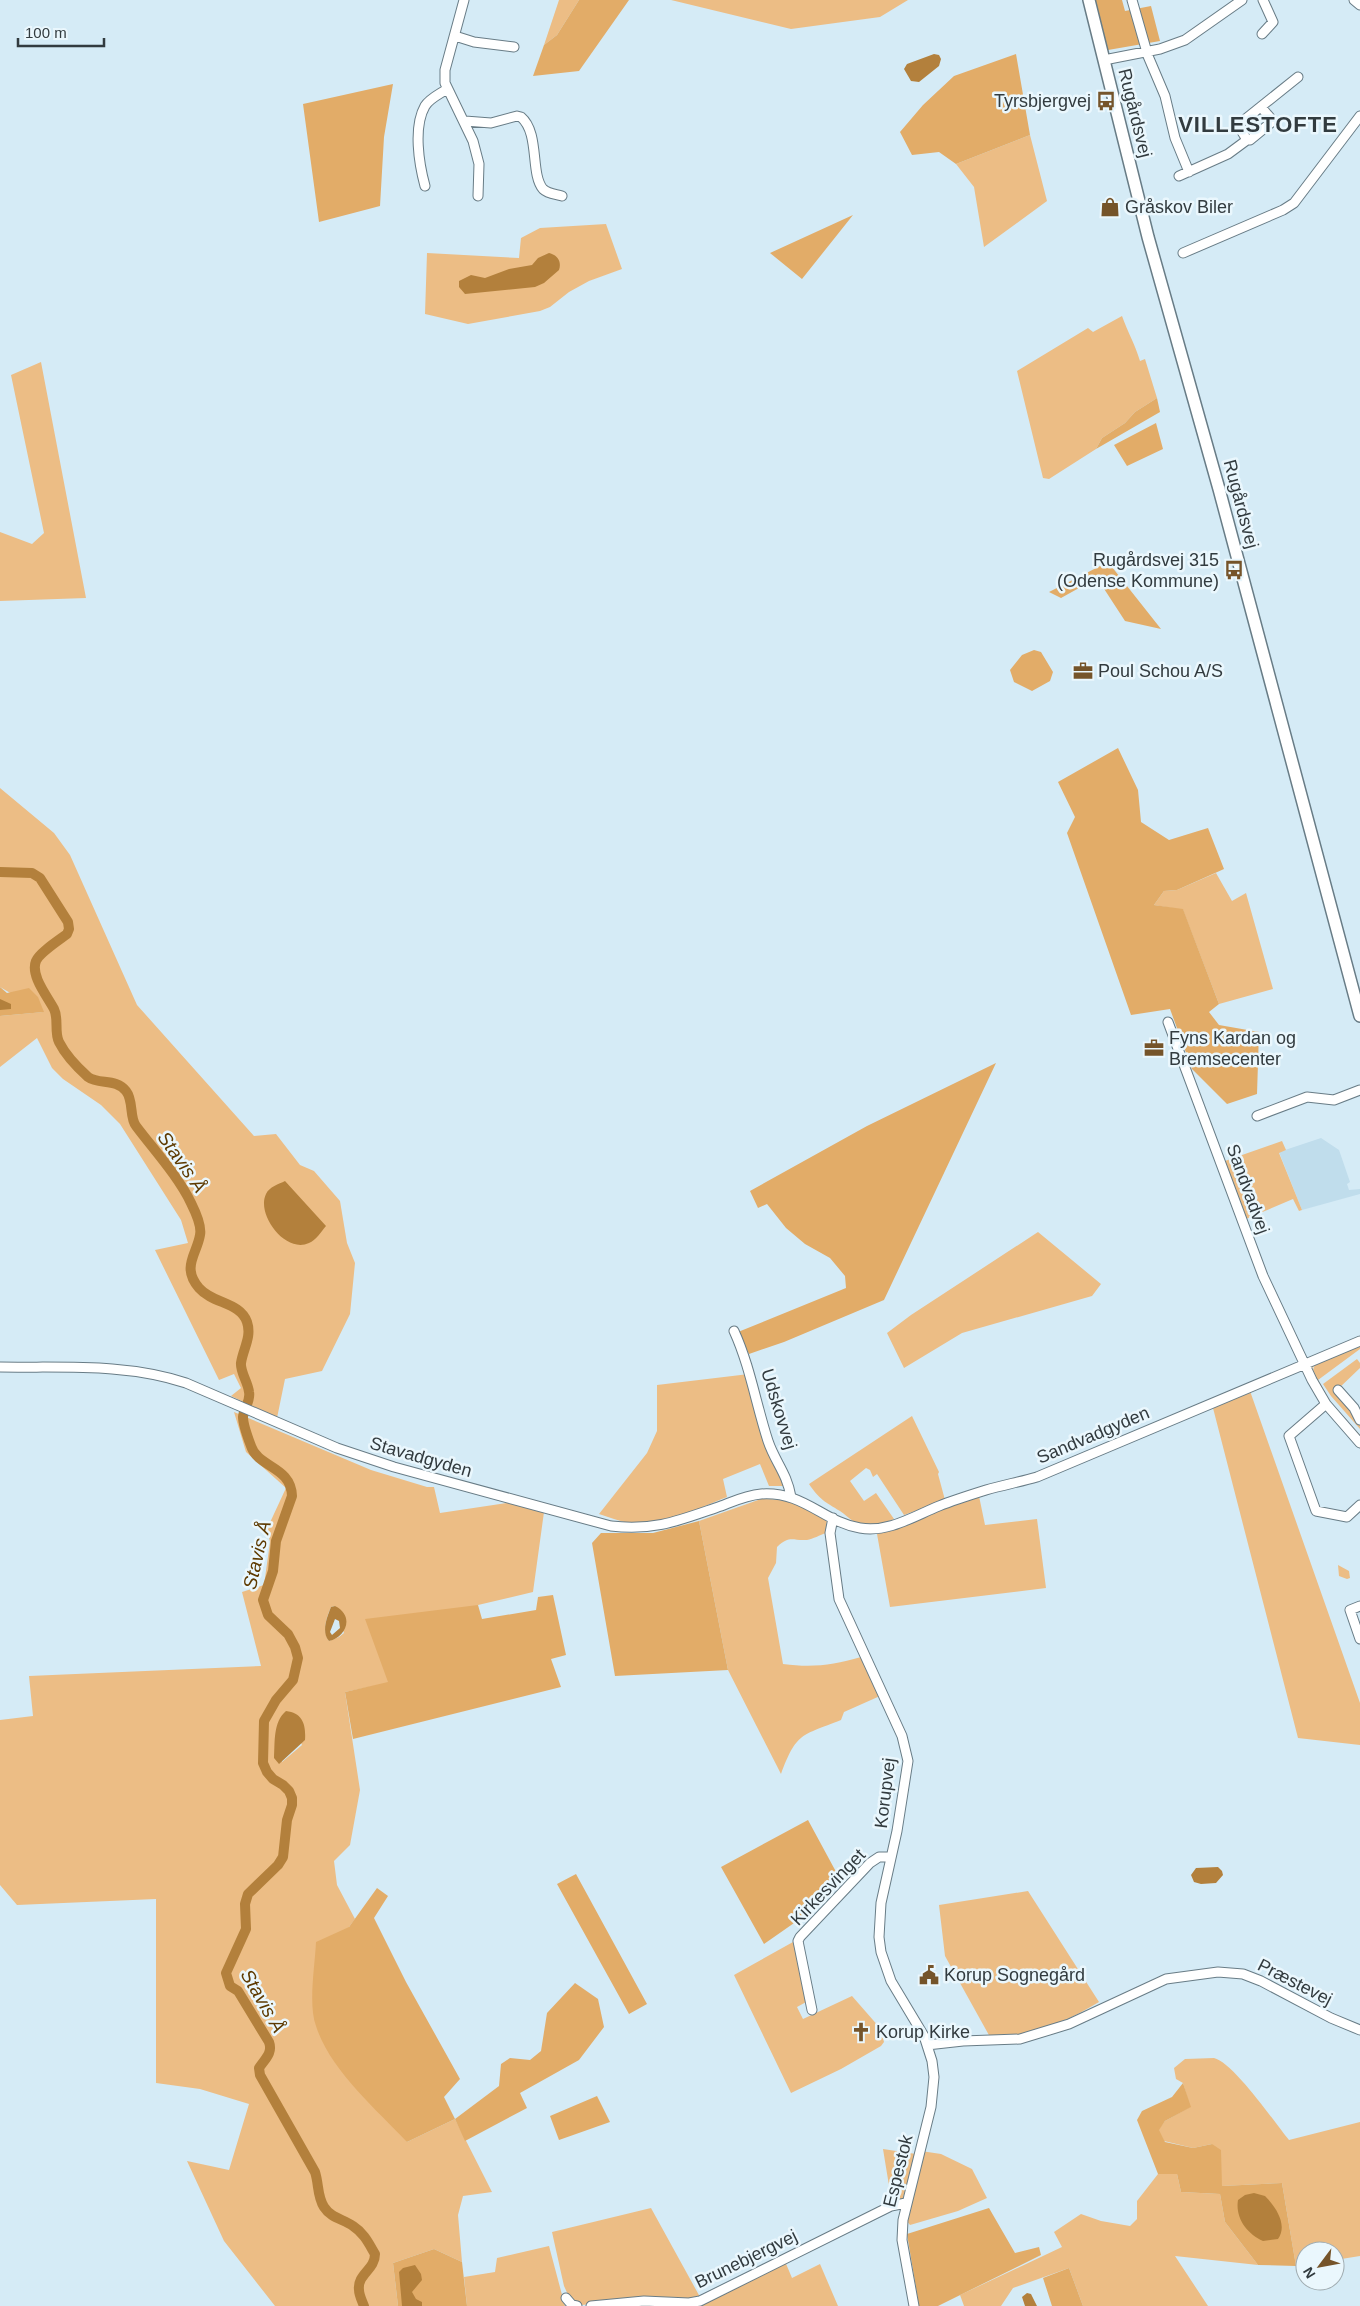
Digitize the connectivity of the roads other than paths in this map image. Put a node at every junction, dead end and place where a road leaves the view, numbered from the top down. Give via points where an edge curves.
1 (464, 0) edge
2 (1089, 0) edge
3 (1132, 0) edge
4 (1242, 0) edge
5 (1263, 0) edge
6 (1354, 0) edge
7 (1360, 5) edge
8 (1262, 34) dead end
9 (455, 36) junction
10 (514, 47) dead end
11 (1147, 52) junction
12 (1104, 60) junction
13 (1298, 77) dead end
14 (447, 89) junction
15 (1261, 107) junction
16 (1360, 116) edge
17 (465, 121) junction
18 (1247, 140) junction
19 (1189, 172) junction
20 (1179, 176) dead end
21 (425, 186) dead end
22 (478, 196) dead end
23 (562, 196) dead end
24 (1184, 253) dead end
25 (1360, 1016) edge
26 (1168, 1022) dead end
27 (1360, 1090) edge
28 (1257, 1116) dead end
29 (734, 1331) dead end
30 (1360, 1341) edge
31 (1304, 1364) junction
32 (0, 1368) edge
33 (1338, 1390) dead end
34 (1326, 1404) junction
35 (1360, 1420) edge
36 (1360, 1443) edge
37 (791, 1497) junction
38 (1360, 1506) edge
39 (833, 1518) junction
40 (1360, 1606) edge
41 (1360, 1639) edge
42 (891, 1857) junction
43 (812, 2010) dead end
44 (1360, 2030) edge
45 (927, 2045) junction
46 (906, 2203) junction
47 (566, 2298) dead end
48 (577, 2306) edge
49 (591, 2306) edge
50 (914, 2306) edge

1 - 9 street
2 - 12 main road, Rugårdsvej
3 - 11 street
4 - 11 street via 1185,40
5 - 8 street via 1273,22
6 - 7 street
9 - 10 street
9 - 14 street via 445,70
11 - 12 street
11 - 19 street
12 - 25 main road, Rugårdsvej via 1148,237 1224,506
13 - 15 street
14 - 17 street
14 - 21 street via 425,106 422,119 419,152
15 - 18 street via 1238,126
15 - 18 street via 1273,121
16 - 24 street via 1294,203
17 - 22 street via 479,164
17 - 23 street via 491,123 521,117 532,138 540,183 548,192
18 - 19 street via 1228,154
19 - 20 street
26 - 31 street, Sandvadvej via 1263,1276
27 - 28 street via 1334,1100 1306,1097
29 - 37 street, Udskovvej via 746,1358 768,1442 788,1481
30 - 31 street, Sandvadgyden
31 - 34 street, Sandvadvej
31 - 39 street, Sandvadgyden via 1037,1477 966,1497 890,1526 859,1528
32 - 37 street, Stavadgyden via 135,1370 186,1383 336,1448 611,1526 642,1528 665,1525 749,1496 774,1494
33 - 35 street
34 - 36 street, Sandvadvej
34 - 38 street via 1289,1436 1316,1511 1347,1517
37 - 39 street, Stavadgyden
39 - 42 street, Korupvej via 830,1533 839,1599 907,1751 903,1802
40 - 41 street via 1350,1610
42 - 43 street, Kirkesvinget via 879,1857 870,1864 800,1937 798,1941
42 - 45 street, Korupvej via 879,1922 881,1952 891,1981
44 - 45 street, Præstevej via 1252,1977 1218,1972 1166,1980 1068,2024 1020,2039
45 - 46 street, Espestok via 934,2093
46 - 49 street, Brunebjergvej via 891,2206 700,2301 644,2301
46 - 50 street, Espestok via 902,2240
47 - 48 street

